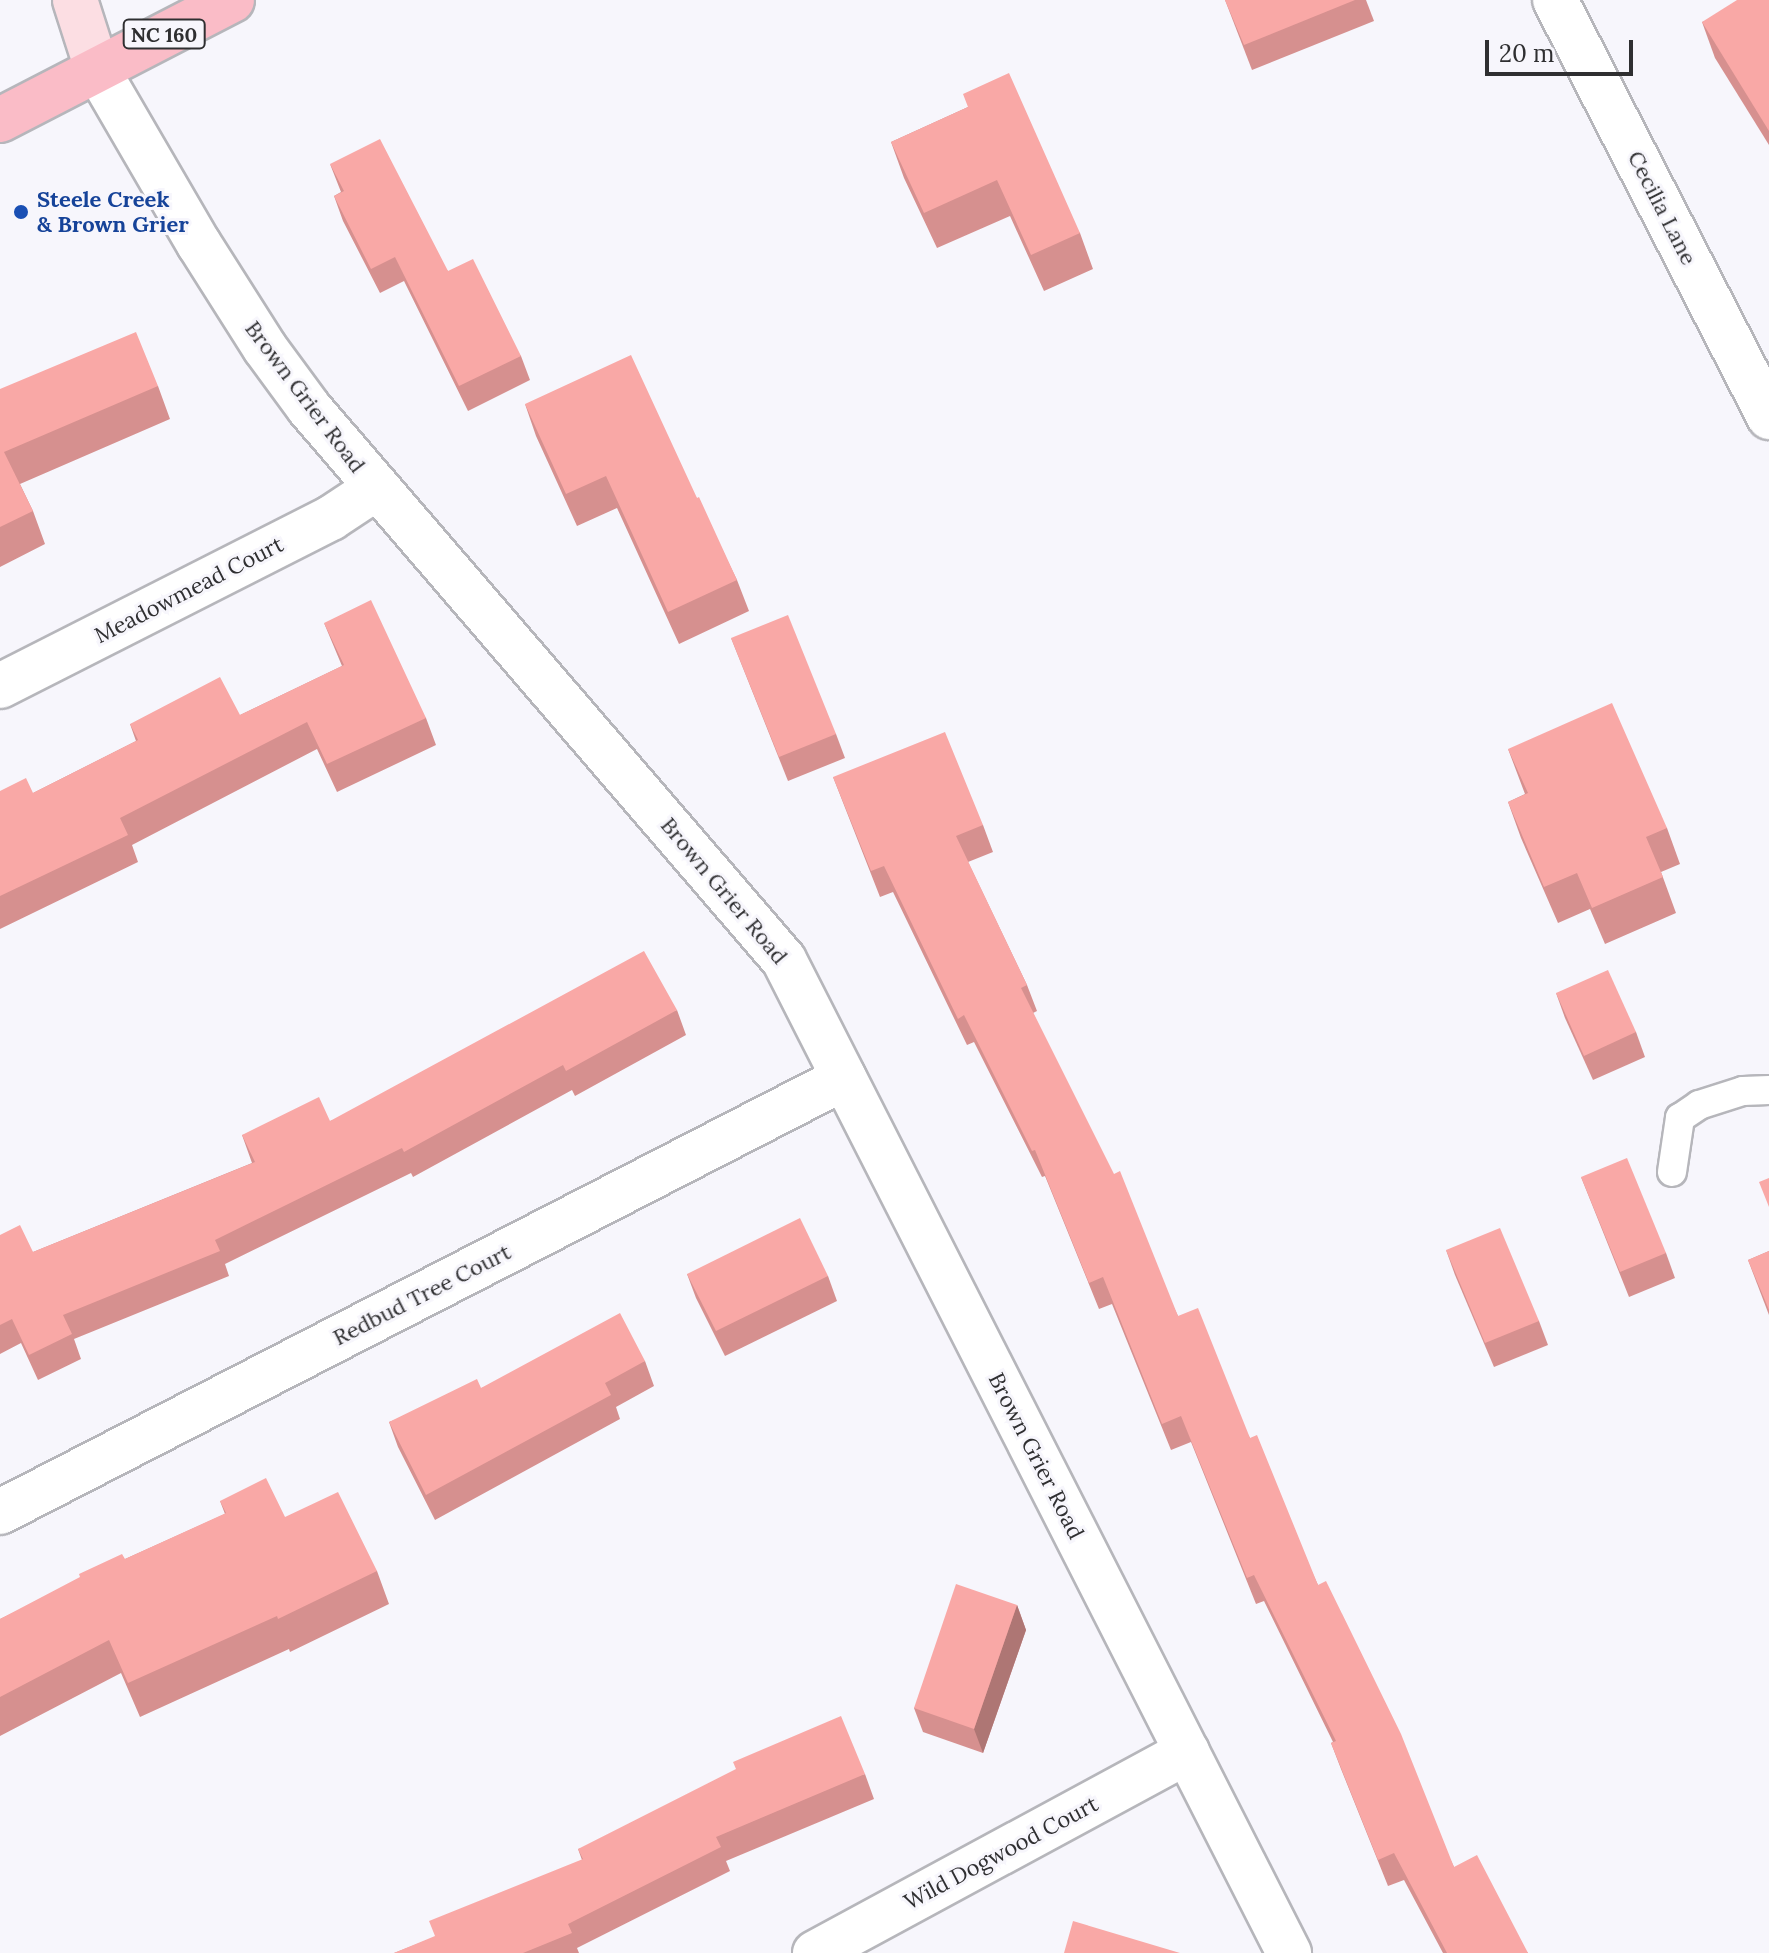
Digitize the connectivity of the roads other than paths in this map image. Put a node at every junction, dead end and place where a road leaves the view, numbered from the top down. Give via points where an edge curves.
1 (75, 0) edge
2 (232, 0) edge
3 (1555, 0) edge
4 (97, 69) junction
5 (0, 120) edge
6 (1769, 417) edge
7 (375, 489) junction
8 (0, 686) edge
9 (844, 1078) junction
10 (1769, 1090) edge
11 (1672, 1172) dead end
12 (0, 1512) edge
13 (1187, 1752) junction
14 (815, 1953) edge
15 (1289, 1953) edge

1 - 4 main road, Brown Grier Road
2 - 4 main road, NC 160
3 - 6 street, Cecilia Lane
4 - 5 main road, NC 160
4 - 7 street, Brown Grier Road via 265,348
7 - 8 street, Meadowmead Court via 331,518
7 - 9 street, Brown Grier Road via 784,960
9 - 12 street, Redbud Tree Court
9 - 13 street, Brown Grier Road
10 - 11 lane via 1743,1091 1699,1105 1680,1118
13 - 14 street, Wild Dogwood Court
13 - 15 street, Brown Grier Road

